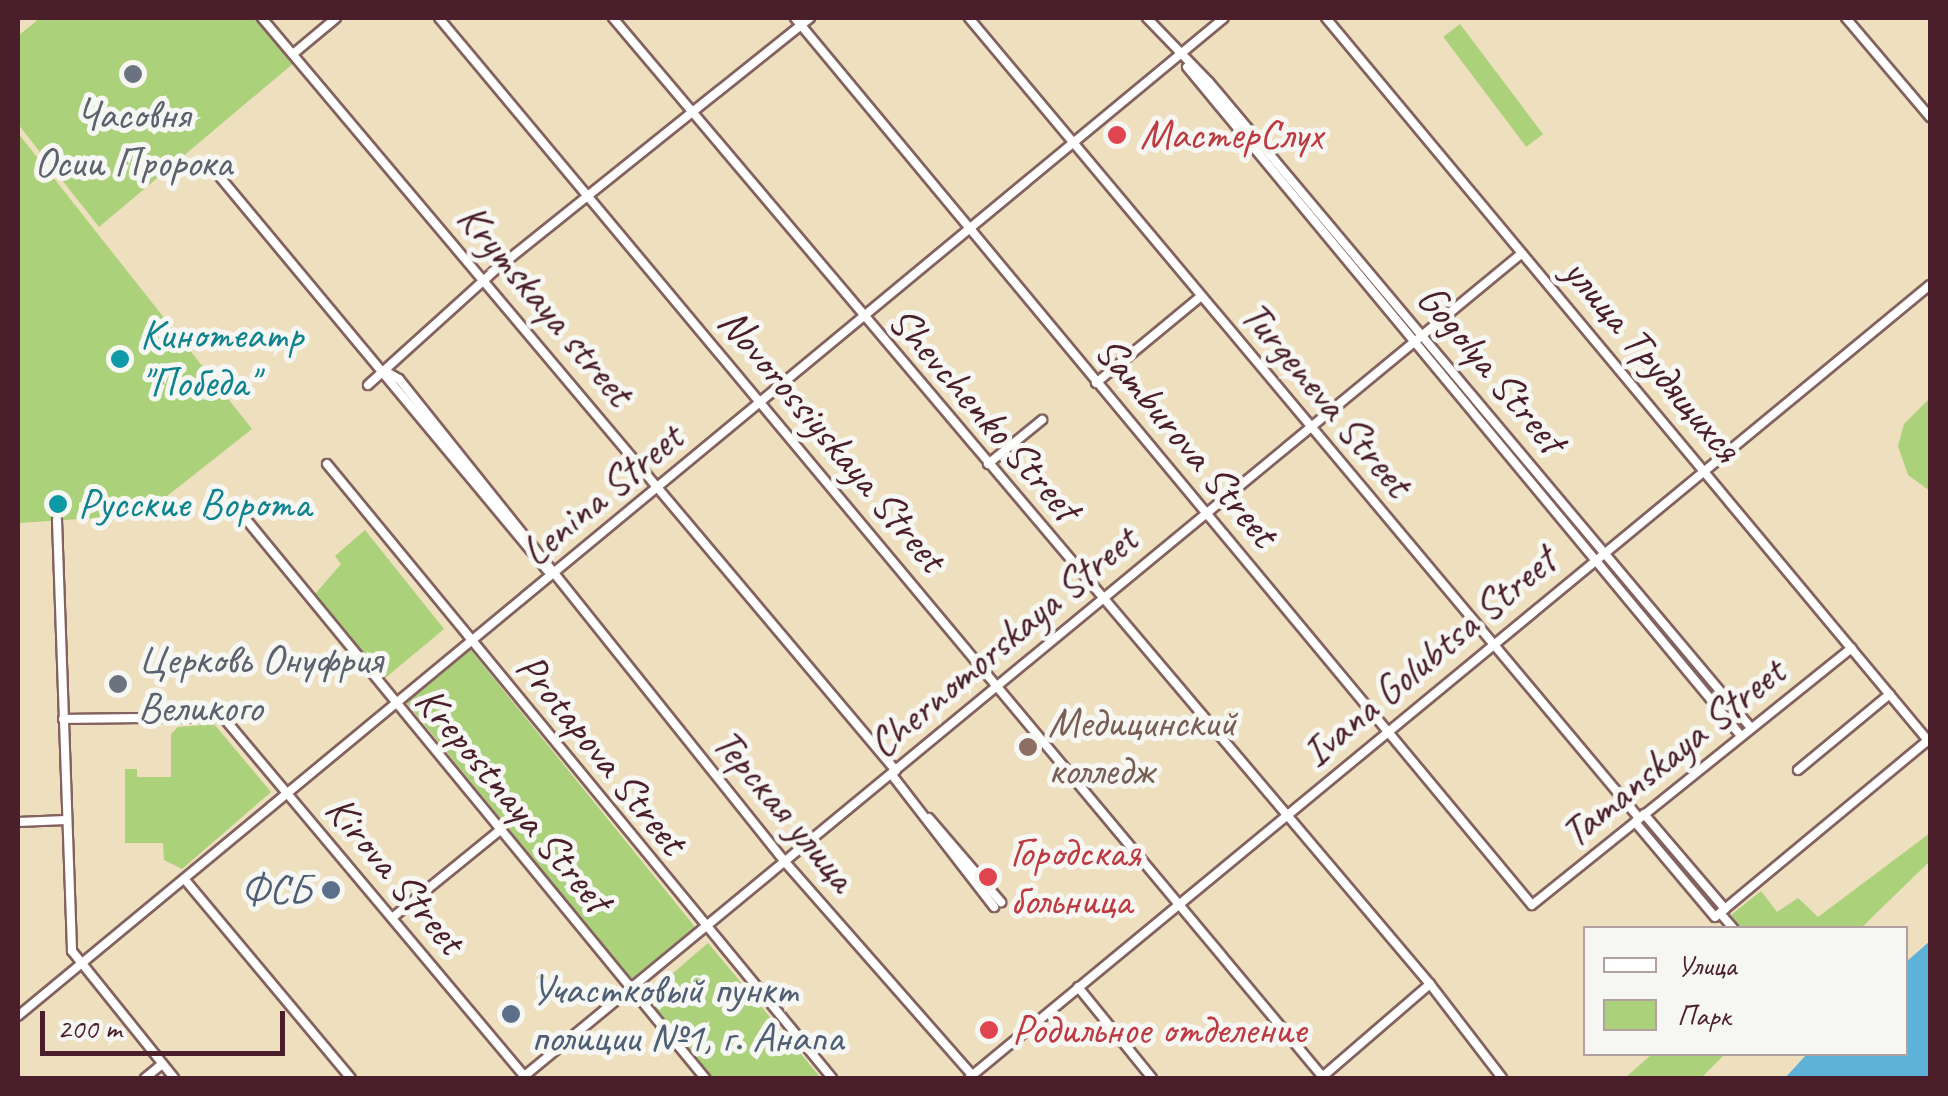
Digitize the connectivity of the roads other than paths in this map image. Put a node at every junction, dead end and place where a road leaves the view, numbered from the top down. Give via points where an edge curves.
1 (262, 18) edge
2 (336, 18) edge
3 (439, 18) edge
4 (613, 18) edge
5 (810, 18) edge
6 (969, 18) edge
7 (1148, 18) edge
8 (1224, 18) edge
9 (1326, 18) edge
10 (1846, 18) edge
11 (798, 21) edge
12 (293, 54) junction
13 (1179, 54) junction
14 (694, 111) junction
15 (1930, 117) edge
16 (1073, 144) junction
17 (215, 171) dead end
18 (590, 197) junction
19 (968, 231) junction
20 (1522, 253) junction
21 (485, 280) junction
22 (1930, 285) edge
23 (1201, 296) junction
24 (861, 317) junction
25 (1423, 334) junction
26 (1413, 342) junction
27 (385, 371) junction
28 (1096, 382) junction
29 (368, 385) dead end
30 (761, 402) junction
31 (1042, 420) dead end
32 (1310, 425) junction
33 (328, 464) dead end
34 (988, 464) junction
35 (1705, 468) junction
36 (658, 487) junction
37 (240, 512) dead end
38 (1205, 512) junction
39 (57, 520) dead end
40 (1599, 554) junction
41 (553, 574) junction
42 (1102, 597) junction
43 (470, 642) junction
44 (1492, 644) junction
45 (1852, 648) junction
46 (996, 684) junction
47 (1890, 694) junction
48 (396, 706) junction
49 (63, 719) junction
50 (1751, 728) junction
51 (1388, 729) junction
52 (1741, 736) junction
53 (1929, 742) edge
54 (1798, 770) dead end
55 (894, 773) junction
56 (289, 796) junction
57 (1286, 816) junction
58 (1639, 818) junction
59 (66, 820) junction
60 (18, 822) edge
61 (499, 831) junction
62 (785, 862) junction
63 (186, 881) junction
64 (1180, 900) junction
65 (997, 904) dead end
66 (1532, 905) joint
67 (1720, 913) junction
68 (392, 918) junction
69 (1731, 926) edge
70 (705, 927) junction
71 (78, 966) junction
72 (1430, 984) junction
73 (1078, 988) junction
74 (630, 989) junction
75 (18, 1016) edge
76 (162, 1064) junction
77 (145, 1078) edge
78 (174, 1078) edge
79 (351, 1078) edge
80 (524, 1078) edge
81 (705, 1078) edge
82 (832, 1078) edge
83 (972, 1078) edge
84 (1152, 1078) edge
85 (1322, 1078) edge
86 (1502, 1078) edge

1 - 12 street, Krymskaya street
2 - 12 street
3 - 18 street, Novorossiyskaya Street
4 - 14 street, Shevchenko Street
5 - 11 street
6 - 16 street, Turgeneva Street
7 - 13 street, Gogolya Street
8 - 13 street, Lenina Street
9 - 20 street, улица Трудящихся
10 - 15 street
11 - 14 street
11 - 19 street, Samburova Street
12 - 21 street, Krymskaya street
13 - 16 street, Lenina Street
13 - 25 street, Gogolya Street
13 - 26 street, Gogolya Street
14 - 18 street
14 - 24 street, Shevchenko Street
16 - 19 street, Lenina Street
16 - 23 street, Turgeneva Street
17 - 27 street, Терская улица
18 - 21 street
18 - 30 street, Novorossiyskaya Street
19 - 24 street, Lenina Street
19 - 28 street, Samburova Street
20 - 25 street, Chernomorskaya Street
20 - 35 street, улица Трудящихся
21 - 27 street
21 - 36 street, Krymskaya street
22 - 35 street, Ivana Golubtsa Street
23 - 28 street
23 - 32 street, Turgeneva Street
24 - 30 street, Lenina Street
24 - 34 street, Shevchenko Street
25 - 26 street, Chernomorskaya Street
25 - 40 street, Gogolya Street
26 - 32 street, Chernomorskaya Street
26 - 40 street, Gogolya Street
27 - 29 street
27 - 41 street, Терская улица via 535,561
28 - 38 street, Samburova Street
30 - 36 street, Lenina Street
30 - 46 street, Novorossiyskaya Street
31 - 34 street
32 - 38 street, Chernomorskaya Street
32 - 44 street, Turgeneva Street
33 - 43 street, Protapova Street
34 - 42 street, Shevchenko Street
35 - 40 street, Ivana Golubtsa Street
35 - 45 street, улица Трудящихся
36 - 41 street, Lenina Street
36 - 55 street, Krymskaya street
37 - 48 street, Krepostnaya Street
38 - 42 street, Chernomorskaya Street
38 - 51 street, Samburova Street
39 - 49 street
40 - 44 street, Ivana Golubtsa Street
40 - 50 street, Gogolya Street
40 - 52 street, Gogolya Street
41 - 43 street, Lenina Street
41 - 62 street, Терская улица
42 - 46 street, Chernomorskaya Street
42 - 57 street, Shevchenko Street
43 - 48 street, Lenina Street
43 - 70 street, Protapova Street
44 - 51 street, Ivana Golubtsa Street
44 - 58 street, Turgeneva Street
45 - 47 street, улица Трудящихся
45 - 50 street, Tamanskaya Street
46 - 55 street, Chernomorskaya Street
46 - 64 street, Novorossiyskaya Street
47 - 53 street, улица Трудящихся
47 - 54 street
48 - 56 street, Lenina Street
48 - 61 street, Krepostnaya Street
49 - 56 street, Kirova Street via 215,715
49 - 59 street
50 - 52 street, Tamanskaya Street
51 - 57 street, Ivana Golubtsa Street
51 - 66 street, Samburova Street
52 - 58 street, Tamanskaya Street
53 - 67 street
55 - 62 street, Chernomorskaya Street
55 - 65 street, Krymskaya street
56 - 63 street, Lenina Street
56 - 68 street, Kirova Street
57 - 64 street, Ivana Golubtsa Street
57 - 72 street, Shevchenko Street
58 - 66 street, Tamanskaya Street
58 - 67 street, Turgeneva Street
59 - 60 street
59 - 71 street
61 - 68 street
61 - 74 street, Krepostnaya Street
62 - 70 street, Chernomorskaya Street
62 - 83 street, Терская улица
63 - 71 street, Lenina Street
63 - 79 street
64 - 73 street, Ivana Golubtsa Street
64 - 85 street, Novorossiyskaya Street
67 - 69 street, Turgeneva Street
68 - 80 street, Kirova Street
70 - 74 street, Chernomorskaya Street
70 - 82 street, Protapova Street
71 - 75 street, Lenina Street
71 - 76 street
72 - 85 street
72 - 86 street, Shevchenko Street
73 - 83 street, Ivana Golubtsa Street
73 - 84 street
74 - 80 street, Chernomorskaya Street
74 - 81 street, Krepostnaya Street
76 - 77 street
76 - 78 street

